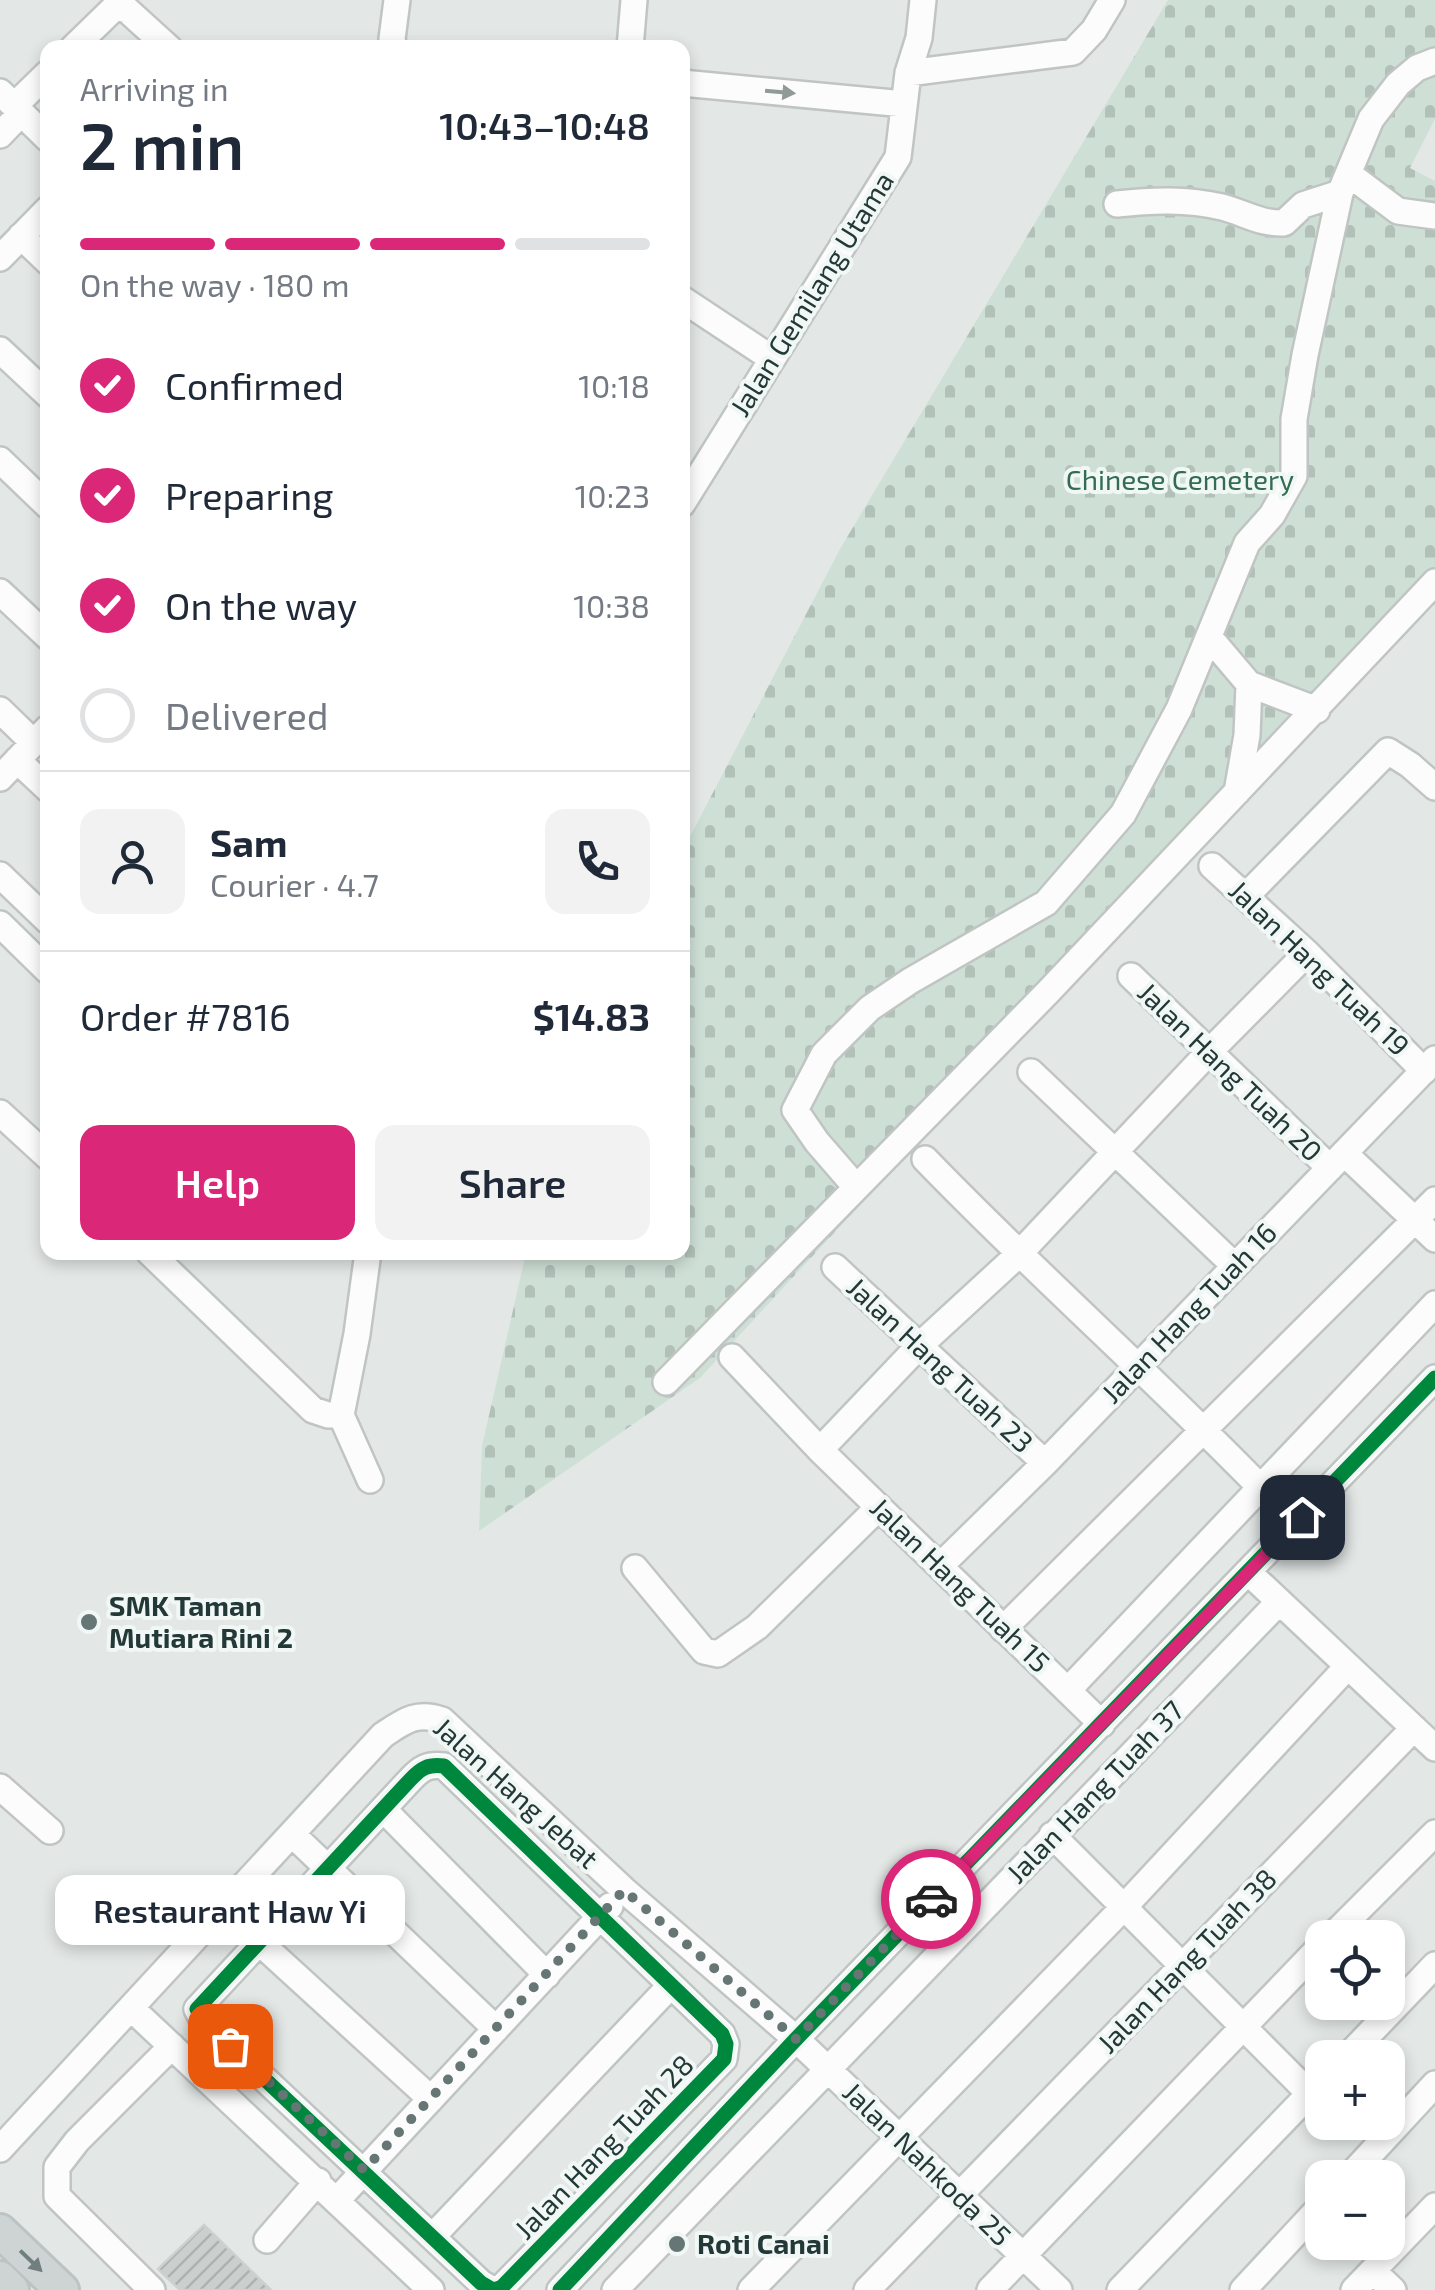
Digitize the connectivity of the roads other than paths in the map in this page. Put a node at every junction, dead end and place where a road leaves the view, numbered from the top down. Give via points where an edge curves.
1 (397, 0) edge
2 (634, 0) edge
3 (906, 0) edge
4 (923, 0) edge
5 (1112, 0) edge
6 (81, 40) edge
7 (160, 40) edge
8 (392, 40) edge
9 (631, 40) edge
10 (1435, 61) edge
11 (908, 72) junction
12 (40, 80) edge
13 (690, 84) edge
14 (12, 103) edge
15 (904, 104) junction
16 (40, 131) edge
17 (0, 135) edge
18 (1345, 184) junction
19 (1117, 204) dead end
20 (1435, 216) edge
21 (40, 217) edge
22 (21, 236) junction
23 (40, 254) edge
24 (0, 258) edge
25 (690, 305) edge
26 (0, 350) edge
27 (771, 358) junction
28 (40, 388) edge
29 (0, 460) edge
30 (690, 491) edge
31 (40, 498) edge
32 (1435, 582) edge
33 (0, 592) edge
34 (40, 630) edge
35 (1210, 638) junction
36 (1249, 684) junction
37 (0, 710) edge
38 (1317, 710) junction
39 (24, 752) edge
40 (40, 777) edge
41 (1435, 788) edge
42 (1237, 792) junction
43 (1212, 866) dead end
44 (0, 876) edge
45 (1246, 896) junction
46 (40, 914) edge
47 (0, 924) edge
48 (1307, 954) junction
49 (40, 962) edge
50 (1131, 976) dead end
51 (1209, 1052) junction
52 (1430, 1065) edge
53 (1031, 1072) dead end
54 (0, 1113) edge
55 (40, 1150) edge
56 (1116, 1152) junction
57 (925, 1159) dead end
58 (1337, 1161) junction
59 (856, 1187) junction
60 (1435, 1200) edge
61 (1416, 1220) junction
62 (1435, 1239) edge
63 (1018, 1256) junction
64 (168, 1260) edge
65 (367, 1260) edge
66 (1236, 1266) junction
67 (835, 1267) dead end
68 (1435, 1304) edge
69 (919, 1346) junction
70 (732, 1357) dead end
71 (1136, 1368) junction
72 (1435, 1378) edge
73 (666, 1382) dead end
74 (340, 1414) junction
75 (1204, 1430) junction
76 (820, 1450) junction
77 (1045, 1462) junction
78 (370, 1480) dead end
79 (1259, 1486) junction
80 (879, 1507) junction
81 (941, 1564) junction
82 (635, 1568) dead end
83 (1248, 1572) junction
84 (1279, 1602) junction
85 (1003, 1628) junction
86 (1348, 1666) junction
87 (1068, 1690) junction
88 (1102, 1724) junction
89 (1414, 1728) junction
90 (1435, 1748) edge
91 (0, 1787) edge
92 (384, 1809) junction
93 (50, 1832) dead end
94 (1435, 1832) edge
95 (292, 1834) junction
96 (1052, 1835) junction
97 (329, 1870) junction
98 (624, 1890) junction
99 (1124, 1907) junction
100 (601, 1916) junction
101 (1348, 1920) edge
102 (258, 1941) junction
103 (1305, 1962) edge
104 (1182, 1966) junction
105 (547, 1975) junction
106 (1431, 1977) edge
107 (671, 1985) junction
108 (131, 2008) junction
109 (1242, 2026) junction
110 (496, 2029) junction
111 (796, 2039) junction
112 (1365, 2040) edge
113 (172, 2046) junction
114 (826, 2068) junction
115 (1305, 2079) edge
116 (1435, 2084) edge
117 (432, 2099) junction
118 (1305, 2099) edge
119 (898, 2137) junction
120 (0, 2149) edge
121 (1365, 2160) edge
122 (364, 2170) junction
123 (318, 2182) junction
124 (960, 2195) junction
125 (338, 2200) junction
126 (1435, 2206) edge
127 (1305, 2224) edge
128 (0, 2231) edge
129 (433, 2236) junction
130 (267, 2240) dead end
131 (1022, 2255) junction
132 (1373, 2271) junction
133 (0, 2278) edge
134 (12, 2290) edge
135 (62, 2290) edge
136 (152, 2290) edge
137 (431, 2290) edge
138 (494, 2290) edge
139 (560, 2290) edge
140 (615, 2290) edge
141 (751, 2290) edge
142 (867, 2290) edge
143 (990, 2290) edge
144 (1059, 2290) edge
145 (1120, 2290) edge
146 (1244, 2290) edge
147 (1354, 2290) edge
148 (1392, 2290) edge

1 - 8 street
2 - 9 street
3 - 11 street, Jalan Gemilang Utama
4 - 11 street, Jalan Gemilang Utama
5 - 11 street via 1073,52
6 - 7 street via 120,7
10 - 18 street via 1398,84 1380,108
11 - 15 street, Jalan Gemilang Utama
12 - 14 street
13 -> 15 street
14 - 16 street
14 - 17 street
15 - 27 street, Jalan Gemilang Utama via 898,157
18 - 19 street via 1284,223 1168,199
18 - 20 street via 1398,211
18 - 35 street via 1305,355 1294,420 1294,476 1247,543
21 - 22 street
22 - 23 street
22 - 24 street
25 - 27 street
26 - 28 street
27 - 30 street, Jalan Gemilang Utama
29 - 31 street
32 - 38 street
33 - 34 street
35 - 36 street
35 - 59 street via 1123,814 1046,903 870,1008 824,1054 795,1110
36 - 38 street
36 - 42 street
37 - 39 street
38 - 42 street
39 - 40 street
41 - 45 street via 1388,751
42 - 59 street
43 - 45 street, Jalan Hang Tuah 19
44 - 46 street
45 - 48 street, Jalan Hang Tuah 19
47 - 49 street
48 - 51 street
48 - 52 street, Jalan Hang Tuah 19
50 - 51 street, Jalan Hang Tuah 20
51 - 56 street
51 - 58 street, Jalan Hang Tuah 20
52 - 58 street, Jalan Hang Tuah 16
53 - 56 street
54 - 55 street
56 - 63 street
56 - 66 street
57 - 63 street
58 - 61 street, Jalan Hang Tuah 20
58 - 66 street, Jalan Hang Tuah 16
59 - 73 street
60 - 61 street
61 - 62 street, Jalan Hang Tuah 20
61 - 75 street
63 - 69 street
63 - 71 street
64 - 74 street via 312,1410
65 - 74 street
66 - 71 street, Jalan Hang Tuah 16
67 - 69 street, Jalan Hang Tuah 23
68 - 79 street, Jalan Hang Tuah 15
69 - 76 street
69 - 77 street, Jalan Hang Tuah 23
70 - 76 street, Jalan Hang Tuah 15
71 - 75 street
71 - 77 street, Jalan Hang Tuah 16
72 - 83 street
74 - 78 street
75 - 79 street
75 - 85 street
76 - 80 street, Jalan Hang Tuah 15
77 - 81 street, Jalan Hang Tuah 16
79 - 87 street, Jalan Hang Tuah 15
80 - 81 street, Jalan Hang Tuah 15
80 - 82 street via 757,1627 718,1654 704,1651
81 - 85 street, Jalan Hang Tuah 15
83 - 84 street
83 - 88 street
84 - 86 street
84 - 96 street, Jalan Hang Tuah 37
85 - 87 street, Jalan Hang Tuah 15
86 - 89 street
86 - 99 street
87 - 88 street
88 - 111 street
89 - 90 street
89 - 104 street, Jalan Hang Tuah 38
91 - 93 street
92 - 97 street, Jalan Hang Tuah 28
92 - 100 street, Jalan Hang Tuah 28 via 420,1769 444,1766
92 - 105 street
94 - 101 street
95 - 97 street
95 - 98 street, Jalan Hang Jebat via 383,1736 426,1714 442,1720
95 - 108 street, Jalan Hang Jebat
96 - 99 street
96 - 114 street, Jalan Hang Tuah 37
97 - 102 street, Jalan Hang Tuah 28
97 - 110 street
98 - 100 street
98 - 111 street, Jalan Hang Jebat
99 - 104 street
99 - 119 street
100 - 105 street
100 - 107 street, Jalan Hang Tuah 28
102 - 117 street
102 - 122 street, Jalan Hang Tuah 28 via 200,2004 199,2016
103 - 109 street
104 - 109 street
104 - 124 street, Jalan Hang Tuah 38
105 - 110 street
106 - 112 street
107 - 129 street
107 - 138 street, Jalan Hang Tuah 28 via 722,2034 724,2059
108 - 113 street
108 - 120 street, Jalan Hang Jebat
109 - 115 street
109 - 131 street
110 - 117 street
111 - 114 street, Jalan Nahkoda 25
111 - 139 street
113 - 123 street
113 - 136 street via 56,2167 56,2196
114 - 119 street, Jalan Nahkoda 25
114 - 140 street, Jalan Hang Tuah 37
116 - 121 street
117 - 122 street
118 - 145 street
119 - 124 street, Jalan Nahkoda 25
119 - 141 street
122 - 125 street
122 - 129 street, Jalan Hang Tuah 28
123 - 125 street
123 - 130 street
124 - 131 street, Jalan Nahkoda 25
124 - 142 street, Jalan Hang Tuah 38
125 - 137 street
126 - 132 street
127 - 146 street
128 -> 135 main road
129 - 138 street, Jalan Hang Tuah 28
131 - 143 street
131 - 144 street, Jalan Nahkoda 25
132 - 147 street
132 - 148 street
133 - 134 main road

